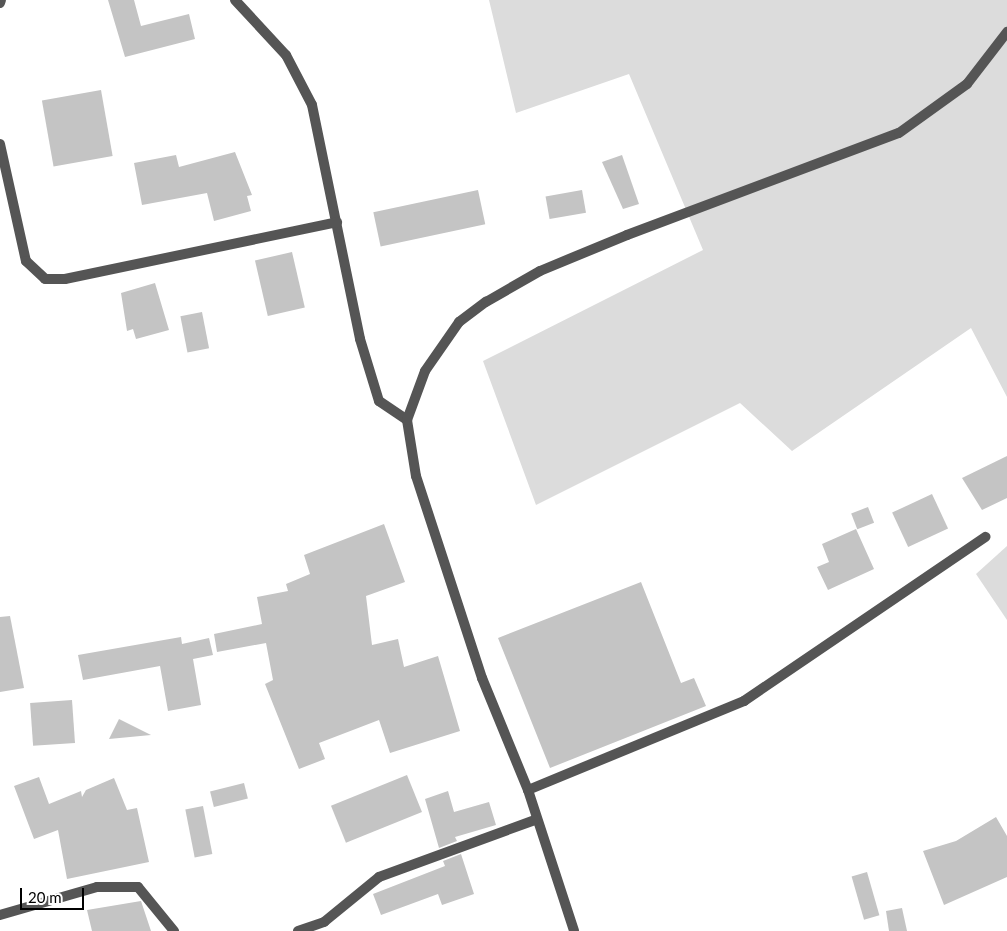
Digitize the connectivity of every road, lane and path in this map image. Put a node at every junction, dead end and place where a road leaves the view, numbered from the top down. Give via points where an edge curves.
1 (235, 0) edge
2 (1007, 32) edge
3 (0, 144) edge
4 (4, 189) edge
5 (337, 222) junction
6 (407, 420) junction
7 (984, 537) dead end
8 (528, 790) junction
9 (535, 820) junction
10 (0, 915) edge
11 (174, 931) edge
12 (298, 931) edge
13 (574, 931) edge

1 - 5 street via 286,55 312,105
2 - 6 street via 967,84 899,133 627,235 540,271 486,302 459,322 425,371
3 - 4 street
4 - 5 street via 26,261 45,279 65,279
5 - 6 street via 360,339 378,401
6 - 8 street via 416,476 479,669
7 - 8 street via 744,701
8 - 9 street
9 - 12 street via 379,878 324,922
9 - 13 street
10 - 11 street via 96,887 138,887

